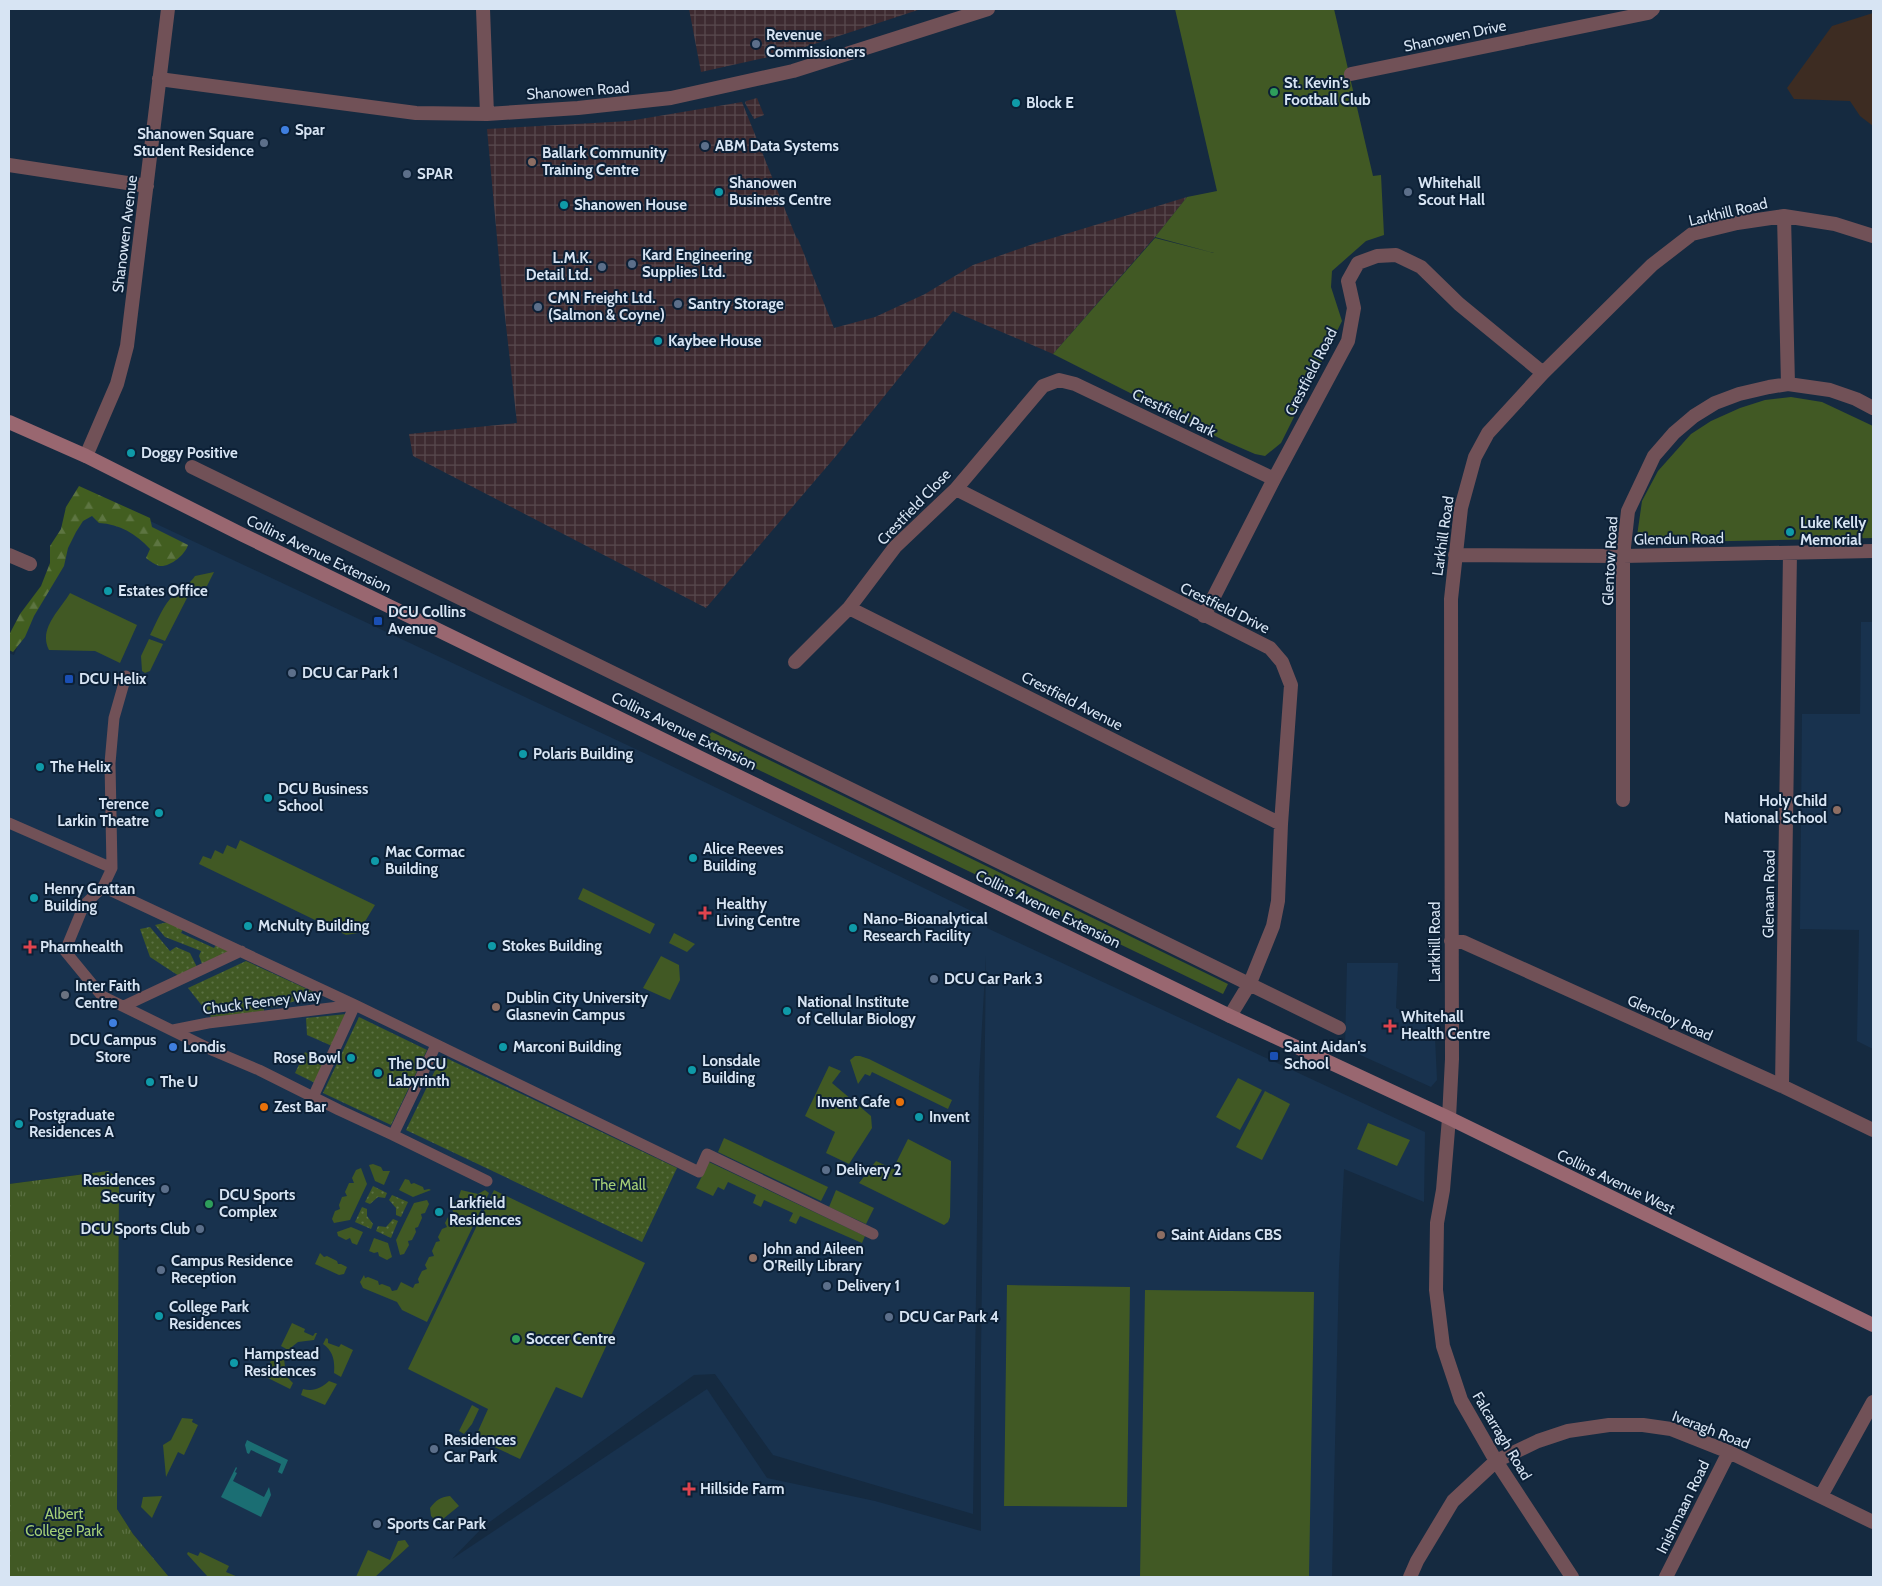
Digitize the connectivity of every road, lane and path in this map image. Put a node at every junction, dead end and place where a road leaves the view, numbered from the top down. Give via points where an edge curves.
1 (168, 9) edge
2 (483, 9) edge
3 (988, 9) edge
4 (1652, 9) edge
5 (1351, 74) dead end
6 (159, 79) junction
7 (487, 114) junction
8 (9, 165) edge
9 (147, 186) junction
10 (1784, 216) junction
11 (1873, 236) edge
12 (1543, 373) junction
13 (1059, 380) joint
14 (1788, 384) junction
15 (1873, 408) edge
16 (9, 422) edge
17 (86, 456) junction
18 (192, 467) dead end
19 (1274, 479) junction
20 (956, 489) junction
21 (1873, 551) edge
22 (1790, 553) junction
23 (9, 555) edge
24 (1455, 555) junction
25 (1623, 556) junction
26 (30, 564) dead end
27 (849, 608) junction
28 (1204, 616) junction
29 (795, 662) dead end
30 (126, 676) dead end
31 (1623, 800) dead end
32 (9, 823) edge
33 (1281, 824) junction
34 (112, 868) junction
35 (103, 887) junction
36 (1451, 941) junction
37 (241, 952) junction
38 (1250, 982) junction
39 (355, 1005) junction
40 (124, 1006) junction
41 (1230, 1016) junction
42 (1339, 1028) dead end
43 (173, 1030) junction
44 (436, 1046) junction
45 (1345, 1069) joint
46 (1782, 1086) junction
47 (313, 1097) junction
48 (1449, 1118) junction
49 (1873, 1130) edge
50 (393, 1135) junction
51 (487, 1181) dead end
52 (873, 1234) dead end
53 (1873, 1325) edge
54 (1873, 1402) edge
55 (1729, 1452) junction
56 (1496, 1462) junction
57 (1820, 1496) junction
58 (1873, 1522) edge
59 (1410, 1577) edge
60 (1572, 1577) edge
61 (1666, 1577) edge

1 - 6 street, Shanowen Avenue
2 - 7 street
3 - 7 street, Shanowen Road via 793,71 671,98
4 - 5 street, Shanowen Drive via 1648,13
6 - 7 street, Shanowen Road via 416,113
6 - 9 street, Shanowen Avenue
8 - 9 street
9 - 17 street, Shanowen Avenue via 127,346 117,384
10 - 11 street, Larkhill Road via 1835,224
10 - 12 street, Larkhill Road via 1692,234 1652,265
10 - 14 street
12 - 19 street, Crestfield Road via 1421,268 1396,255 1377,256 1358,263 1348,281 1354,308 1348,341
12 - 24 street, Larkhill Road via 1488,432 1475,457 1461,508
13 - 19 street, Crestfield Park via 1075,384
13 - 20 street, Crestfield Close via 1043,386
14 - 15 street, Glentow Road via 1830,390
14 - 25 street, Glentow Road via 1739,394 1715,403 1674,433 1654,456 1628,511
16 - 17 main road, Collins Avenue Extension
17 - 41 main road, Collins Avenue Extension
18 - 38 street, Collins Avenue Extension
19 - 28 street, Crestfield Road
20 - 27 street, Crestfield Close via 895,547
20 - 28 street, Crestfield Drive
21 - 22 street, Glendun Road
22 - 25 street, Glendun Road
22 - 46 street, Glenaan Road
23 - 26 street
24 - 25 street, Glendun Road
24 - 36 street, Larkhill Road via 1451,599
25 - 31 street, Glentow Road
27 - 29 street, Crestfield Close
27 - 33 street, Crestfield Avenue
28 - 33 street, Crestfield Drive via 1270,648 1282,662 1291,685
30 - 34 street via 114,718 110,763
32 - 34 street
33 - 38 street, Crestfield Drive via 1278,901 1273,926
34 - 35 street
35 - 37 street
35 - 40 street via 84,905 65,951 102,996
36 - 46 street, Glencloy Road via 1463,942
36 - 48 street, Larkhill Road
37 - 39 street
37 - 40 street
38 - 41 street, Crestfield Drive
38 - 42 street, Collins Avenue Extension
39 - 43 street, Chuck Feeney Way
39 - 44 street
39 - 47 street
40 - 43 street
41 - 45 main road, Collins Avenue Extension
43 - 47 street
44 - 50 street
44 - 52 street via 699,1172 707,1154
45 - 48 main road, Collins Avenue West
46 - 49 street, Glencloy Road
47 - 50 street
48 - 53 main road, Collins Avenue West
48 - 56 street, Falcarragh Road via 1437,1224 1436,1290 1443,1346 1461,1400
50 - 51 street
54 - 57 street
55 - 56 street, Iveragh Road via 1671,1429 1609,1425 1538,1441
55 - 57 street, Iveragh Road
55 - 61 street, Inishmaan Road
56 - 59 street, Iveragh Road via 1453,1502
56 - 60 street, Falcarragh Road
57 - 58 street, Iveragh Road

